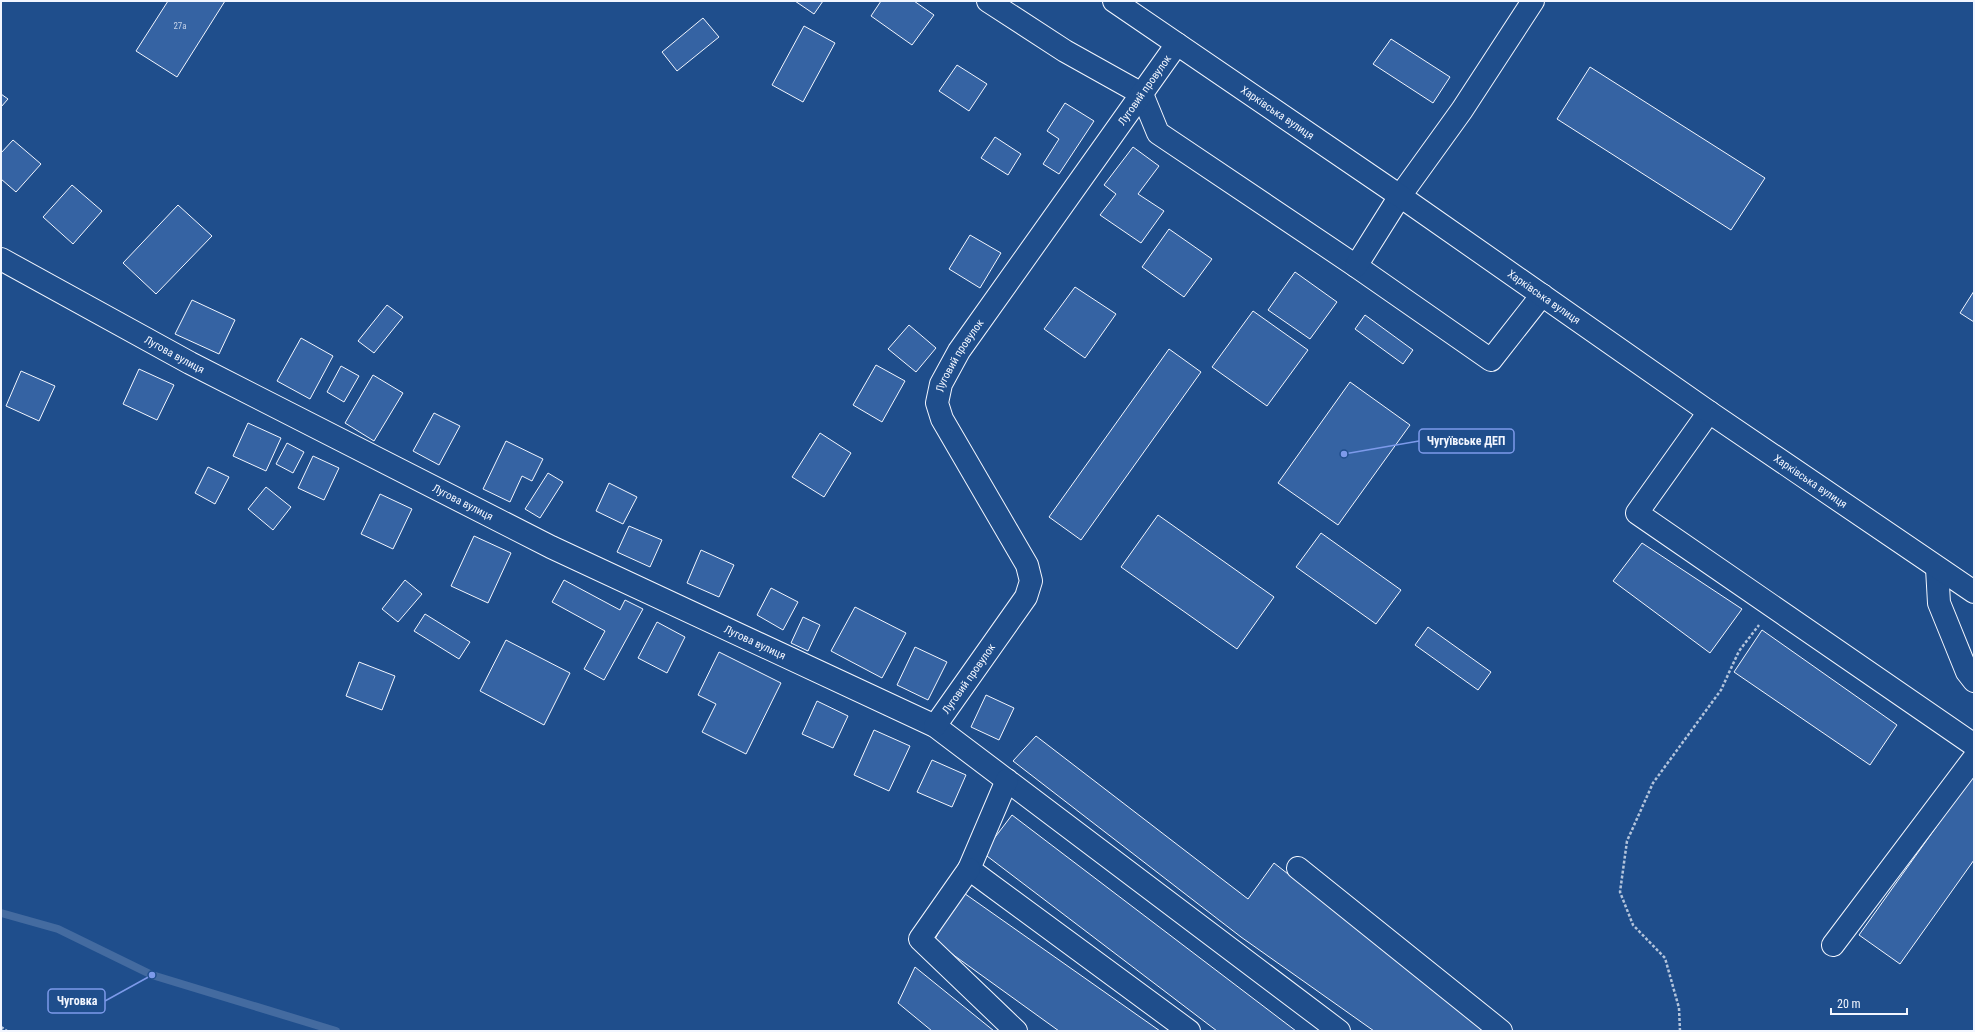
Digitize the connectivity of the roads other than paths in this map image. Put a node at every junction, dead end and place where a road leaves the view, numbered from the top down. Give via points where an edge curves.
1 (988, 1) edge
2 (1114, 1) edge
3 (1533, 1) edge
4 (1177, 44) junction
5 (1142, 94) junction
6 (1400, 196) junction
7 (1, 259) edge
8 (1356, 266) junction
9 (1542, 295) junction
10 (1709, 412) junction
11 (1937, 568) junction
12 (1974, 592) edge
13 (1974, 680) edge
14 (935, 726) junction
15 (1974, 746) edge
16 (1974, 758) edge
17 (1007, 780) junction
18 (1298, 868) dead end
19 (969, 869) junction
20 (1833, 945) dead end
21 (1016, 1031) edge
22 (1189, 1031) edge
23 (1339, 1031) edge
24 (1501, 1031) edge

1 - 5 main road via 1065,51
2 - 4 main road, Харківська вулиця
3 - 6 main road via 1462,110
4 - 5 main road, Луговий провулок
4 - 6 main road, Харківська вулиця
5 - 8 main road via 1158,133
5 - 14 main road, Луговий провулок via 959,351 941,384 937,402 942,419 1027,565 1031,581 1026,597
6 - 8 main road
6 - 9 main road, Харківська вулиця
7 - 14 main road, Лугова вулиця via 190,363 551,547
8 - 9 main road via 1491,360
9 - 10 main road, Харківська вулиця
10 - 11 main road, Харківська вулиця
10 - 15 main road via 1637,513
11 - 12 main road, Харківська вулиця
11 - 13 main road via 1939,603 1967,672
14 - 17 main road, Лугова вулиця
16 - 20 main road
17 - 19 main road
17 - 23 main road, Лугова вулиця
18 - 24 main road
19 - 21 main road via 920,939
19 - 22 main road

